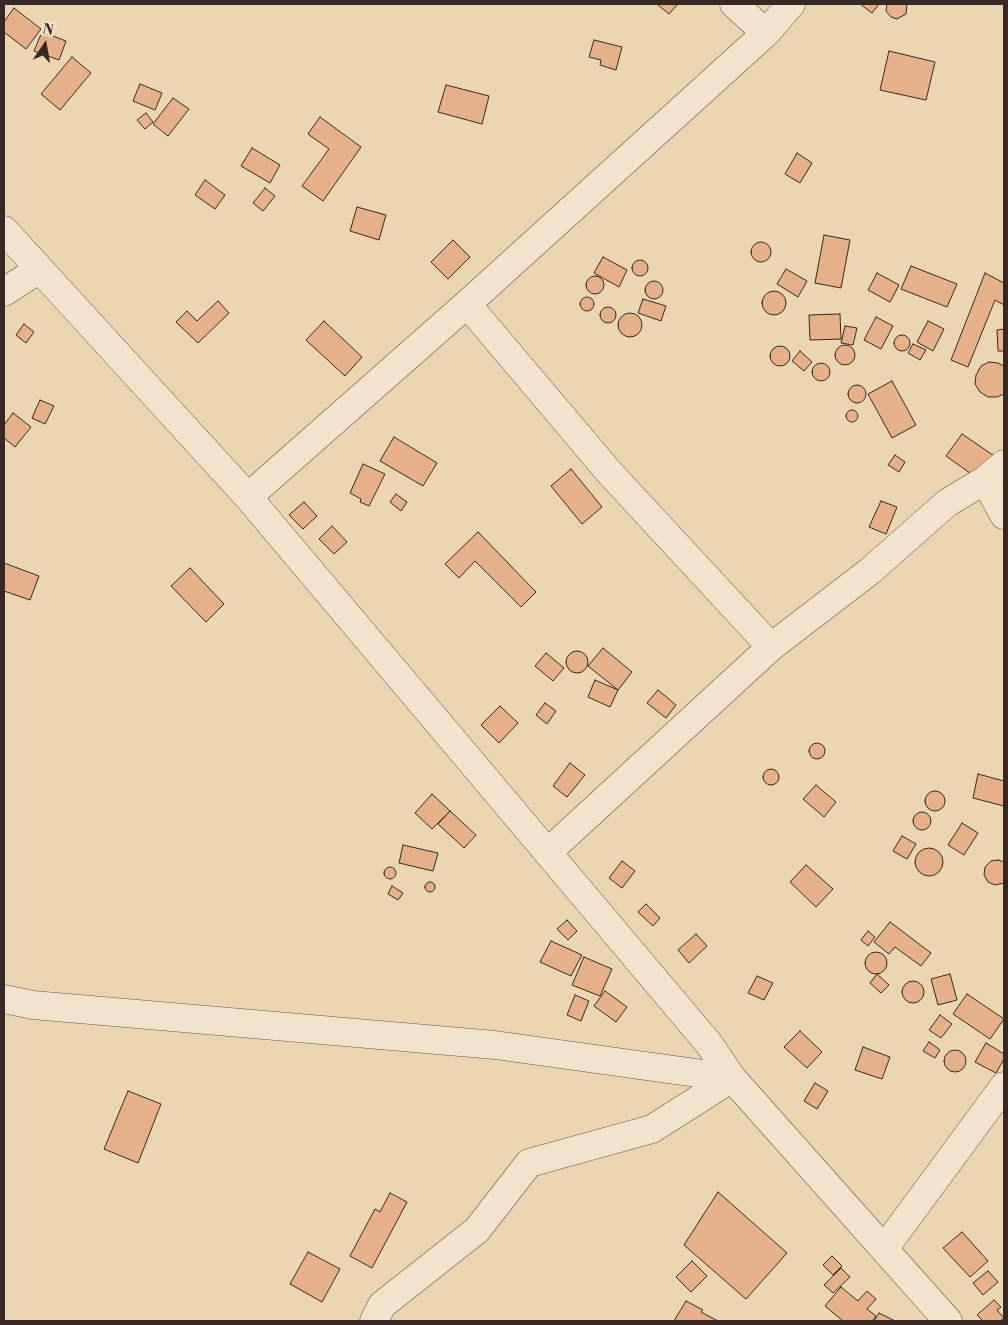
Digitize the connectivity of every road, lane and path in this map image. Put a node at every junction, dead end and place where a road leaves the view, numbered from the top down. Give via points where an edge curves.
1 (734, 4) edge
2 (791, 4) edge
3 (766, 33) junction
4 (4, 230) edge
5 (38, 270) junction
6 (4, 292) edge
7 (467, 304) junction
8 (994, 472) edge
9 (248, 497) junction
10 (1004, 515) edge
11 (771, 647) junction
12 (548, 852) junction
13 (4, 999) edge
14 (732, 1078) junction
15 (1004, 1086) edge
16 (884, 1249) junction
17 (374, 1321) edge
18 (948, 1321) edge

1 - 3 street
2 - 3 street
3 - 7 street
4 - 5 street
5 - 6 street
5 - 9 street
7 - 9 street
7 - 11 street via 609,472
8 - 10 street
8 - 11 street via 947,503 870,570
9 - 12 street
11 - 12 street
12 - 14 street via 709,1044
13 - 14 street via 33,1005 495,1045
14 - 16 street
14 - 17 street via 652,1130 529,1163 477,1230 382,1305
15 - 16 street
16 - 18 street

